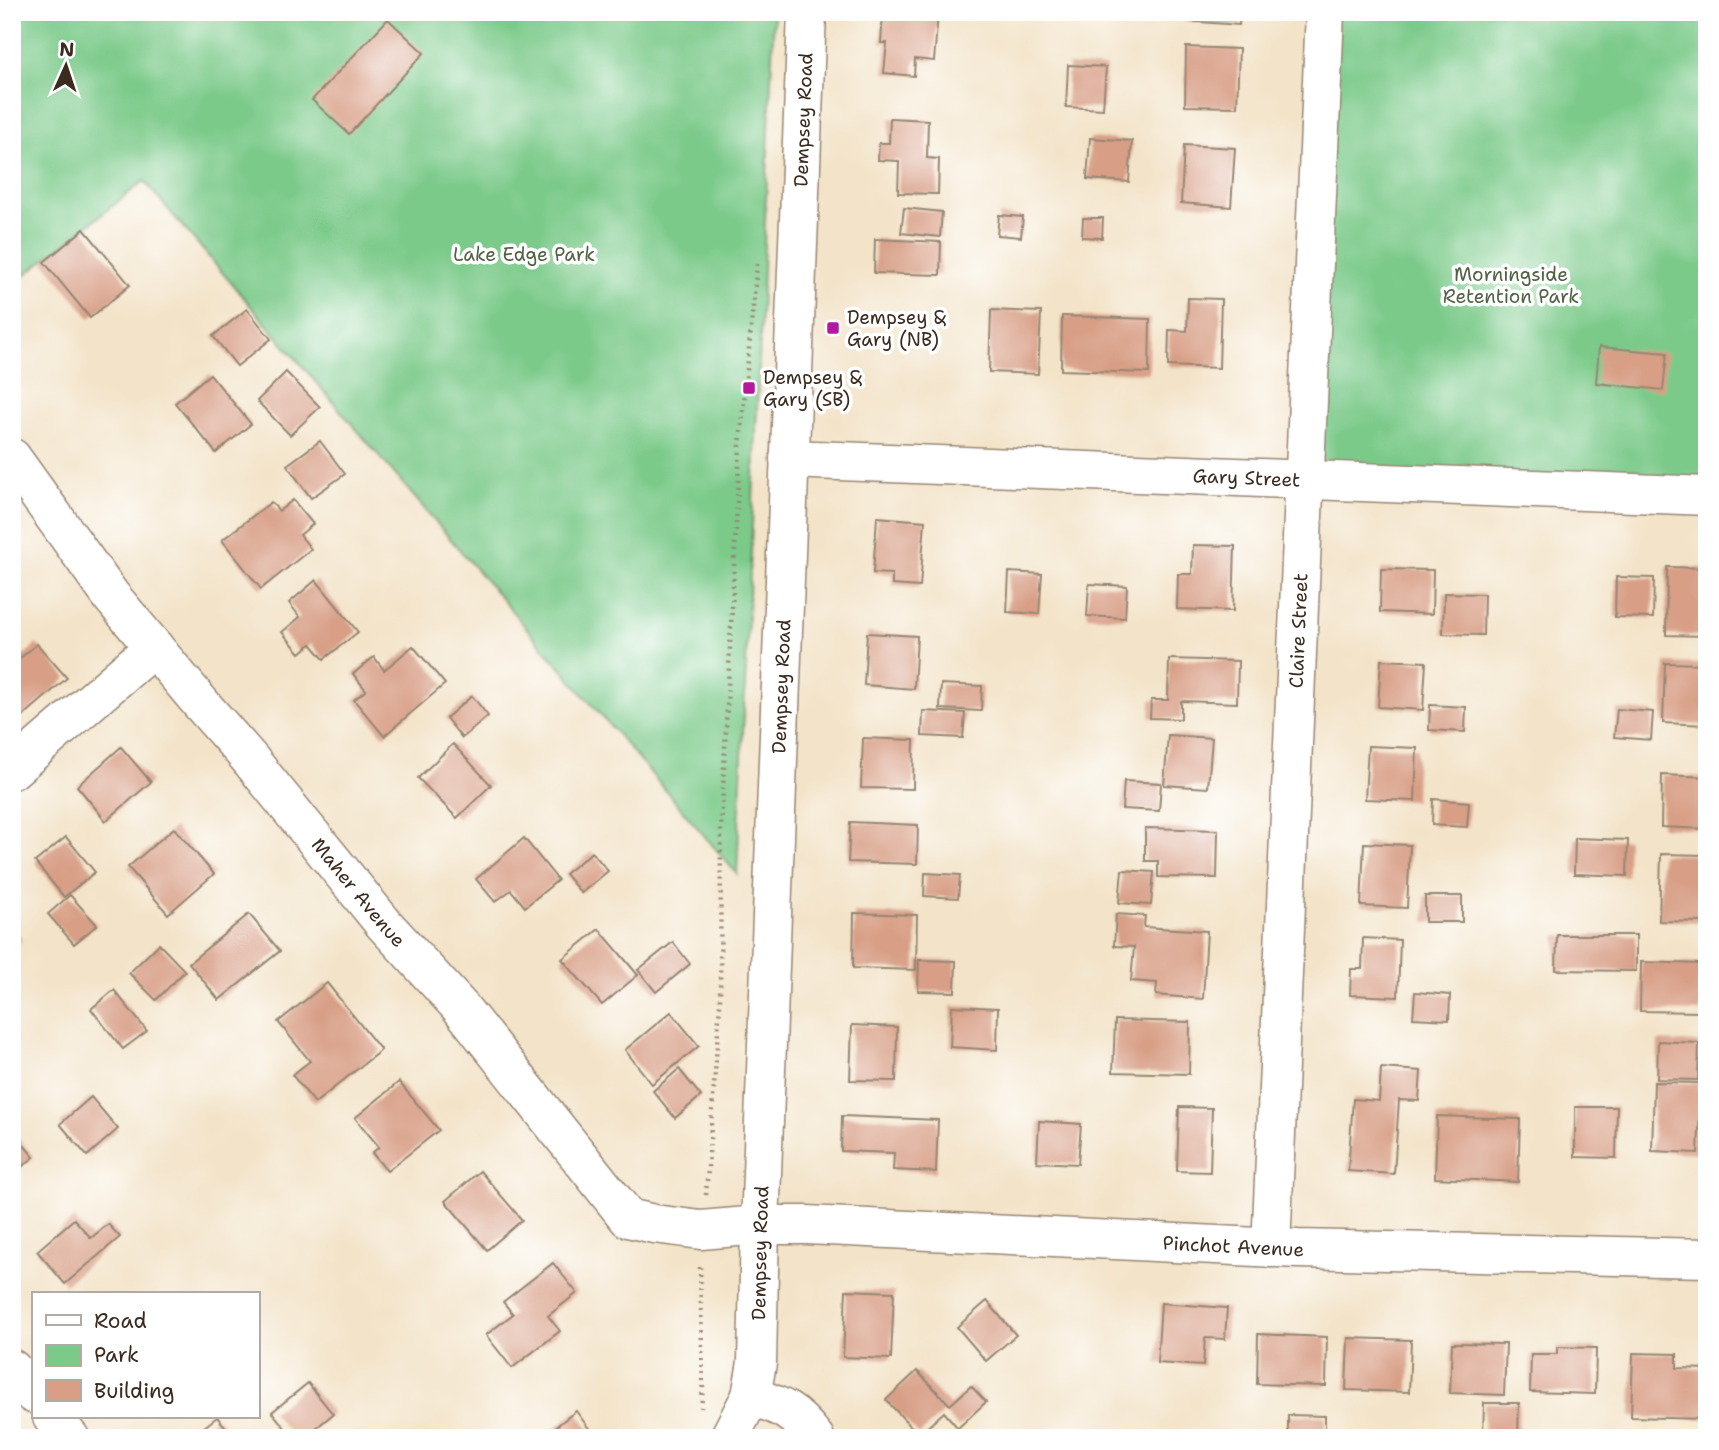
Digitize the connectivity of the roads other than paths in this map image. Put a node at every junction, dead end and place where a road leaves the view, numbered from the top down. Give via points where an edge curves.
1 (807, 12) edge
2 (1325, 12) edge
3 (12, 458) edge
4 (789, 459) junction
5 (1305, 479) junction
6 (1707, 496) edge
7 (154, 647) junction
8 (12, 770) edge
9 (760, 1225) junction
10 (1270, 1248) junction
11 (1707, 1258) edge
12 (12, 1369) edge
13 (754, 1379) junction
14 (32, 1393) edge
15 (53, 1418) edge
16 (70, 1438) edge
17 (729, 1438) edge
18 (815, 1438) edge

1 - 4 street, Dempsey Road
2 - 5 street, Claire Street
3 - 7 street, Maher Avenue via 111,596
4 - 5 street, Gary Street
4 - 9 street, Dempsey Road
5 - 6 street, Gary Street
5 - 10 street, Claire Street
7 - 8 street
7 - 9 street, Maher Avenue via 383,924 461,1008 628,1218 701,1230
9 - 10 street, Pinchot Avenue
9 - 13 street, Dempsey Road
10 - 11 street, Pinchot Avenue
12 - 14 street
13 - 17 street
13 - 18 street
15 - 16 street

